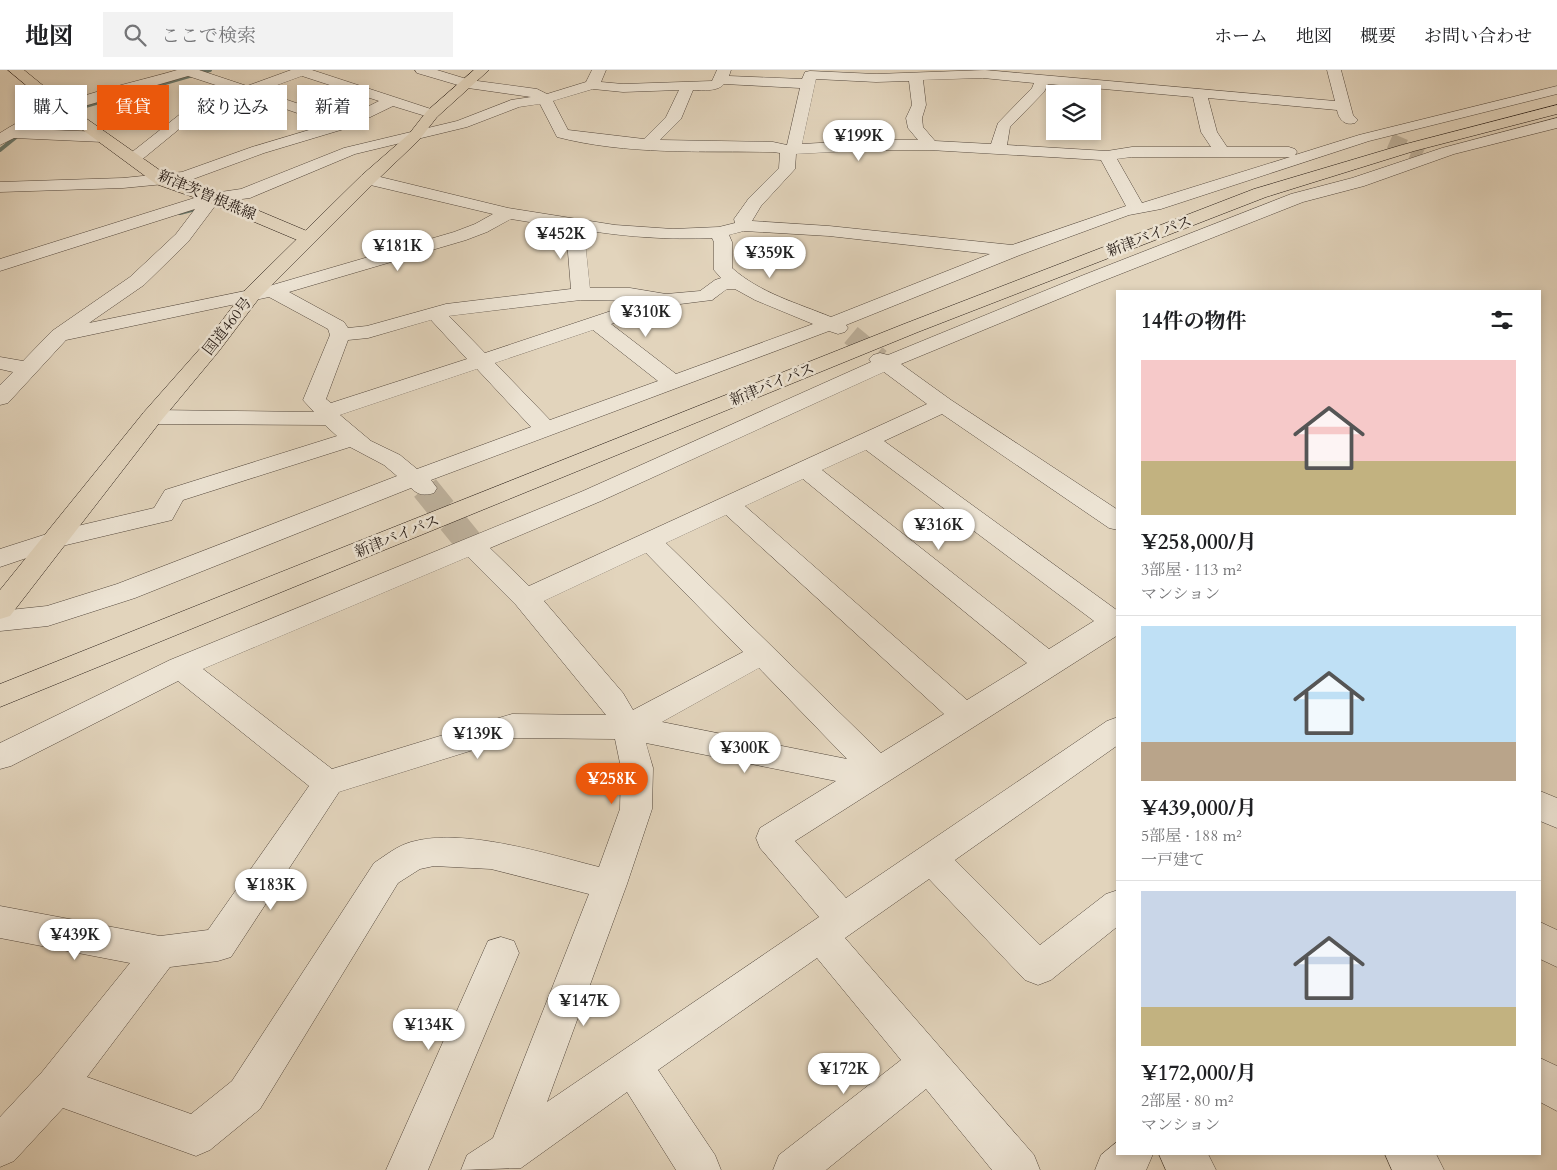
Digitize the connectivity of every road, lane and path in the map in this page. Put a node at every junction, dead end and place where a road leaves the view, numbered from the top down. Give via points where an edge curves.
1 (15, 70) edge
2 (188, 70) edge
3 (422, 70) edge
4 (600, 70) edge
5 (1334, 70) edge
6 (300, 71) edge
7 (875, 74) edge
8 (722, 75) edge
9 (475, 77) edge
10 (915, 77) junction
11 (1042, 80) junction
12 (808, 84) junction
13 (34, 85) edge
14 (230, 85) edge
15 (263, 85) edge
16 (592, 85) junction
17 (688, 86) junction
18 (1557, 90) edge
19 (1199, 94) junction
20 (545, 99) junction
21 (391, 100) junction
22 (87, 104) edge
23 (1344, 106) junction
24 (1557, 109) edge
25 (369, 111) edge
26 (432, 114) junction
27 (179, 122) edge
28 (1557, 123) edge
29 (87, 126) edge
30 (15, 129) edge
31 (324, 130) edge
32 (363, 130) edge
33 (4, 135) edge
34 (102, 137) junction
35 (1383, 138) junction
36 (405, 139) junction
37 (648, 144) junction
38 (930, 145) junction
39 (788, 150) junction
40 (998, 150) junction
41 (1223, 153) junction
42 (1315, 153) junction
43 (1106, 156) junction
44 (133, 158) junction
45 (368, 179) junction
46 (162, 180) junction
47 (0, 187) edge
48 (213, 198) junction
49 (1136, 208) junction
50 (508, 213) junction
51 (575, 224) junction
52 (744, 226) junction
53 (719, 232) junction
54 (308, 238) junction
55 (1014, 251) junction
56 (0, 264) edge
57 (738, 283) junction
58 (263, 292) junction
59 (581, 294) junction
60 (670, 299) junction
61 (436, 313) junction
62 (596, 323) junction
63 (830, 324) junction
64 (60, 335) junction
65 (340, 335) junction
66 (851, 335) tunnel mouth
67 (483, 361) junction
68 (884, 361) junction
69 (0, 363) edge
70 (27, 368) junction
71 (673, 382) junction
72 (0, 398) edge
73 (943, 405) junction
74 (329, 415) junction
75 (152, 417) junction
76 (546, 429) junction
77 (353, 438) junction
78 (868, 440) junction
79 (805, 469) junction
80 (420, 483) junction
81 (728, 504) junction
82 (1116, 521) edge
83 (56, 539) junction
84 (649, 541) junction
85 (472, 546) junction
86 (0, 558) edge
87 (526, 598) junction
88 (0, 609) edge
89 (0, 621) edge
90 (1116, 624) edge
91 (762, 654) junction
92 (1048, 664) junction
93 (180, 667) junction
94 (0, 696) edge
95 (966, 716) junction
96 (628, 727) junction
97 (1116, 730) edge
98 (0, 757) edge
99 (875, 773) junction
100 (328, 783) junction
101 (1541, 805) edge
102 (1557, 815) edge
103 (931, 858) junction
104 (610, 884) junction
105 (1116, 907) edge
106 (0, 922) edge
107 (831, 927) junction
108 (1541, 939) edge
109 (1557, 951) edge
110 (160, 952) junction
111 (501, 952) dead end
112 (928, 1063) junction
113 (632, 1065) junction
114 (1541, 1078) edge
115 (56, 1086) junction
116 (1557, 1091) edge
117 (0, 1147) edge
118 (1132, 1155) edge
119 (1180, 1155) edge
120 (1406, 1155) edge
121 (497, 1164) edge
122 (407, 1170) edge
123 (700, 1170) edge
124 (794, 1170) edge
125 (1019, 1170) edge
126 (1116, 1170) edge
127 (1194, 1170) edge
128 (1423, 1170) edge

1 - 13 main road, 新津茨曽根燕線
2 - 14 street
2 - 22 street
3 - 9 street
4 - 16 street
5 - 23 street
6 - 15 street
6 - 21 street
7 - 10 street
7 - 12 street via 810,75
8 - 12 street
8 - 17 street via 716,85
9 - 20 street via 537,93
9 - 26 main road, 国道460号
10 - 11 street via 983,74
10 - 38 street via 919,104 914,118 916,128
11 - 19 street
11 - 40 street via 1039,89 1002,126
12 - 39 street via 794,147
16 - 17 street via 623,88
16 - 20 street
17 - 37 street via 673,119
18 - 35 street via 1484,107
19 - 23 street
19 - 41 street via 1209,132
20 - 36 street via 516,103 462,124
20 - 37 street via 562,134
21 - 25 street
21 - 26 street
23 - 35 street via 1352,124
24 - 94 main road, 新津バイパス via 1408,148 1260,194 911,328
26 - 36 main road, 国道460号
27 - 44 street
28 - 68 street via 1426,157 1358,182 1297,198
29 - 34 main road, 新津茨曽根燕線
30 - 33 street
31 - 46 street via 185,177
32 - 36 street
33 - 34 street
34 - 44 main road, 新津茨曽根燕線
35 - 42 street
36 - 45 main road, 国道460号
36 - 48 street via 350,151 244,194
37 - 39 street
38 - 39 street
38 - 40 street
39 - 52 street via 787,169 755,202 743,219
40 - 43 street
41 - 42 street
41 - 43 street via 1132,152
42 - 49 street via 1155,205
43 - 49 street
44 - 46 main road, 新津茨曽根燕線
45 - 50 street
45 - 54 main road, 国道460号
46 - 47 street
46 - 48 main road, 新津茨曽根燕線
48 - 54 main road, 新津茨曽根燕線
48 - 56 street
48 - 64 street via 182,238 138,281
49 - 55 street
50 - 51 street
50 - 58 street via 460,236
51 - 53 street via 674,234
51 - 59 street
52 - 53 street
52 - 55 street via 828,231
53 - 57 street via 723,242 723,270
54 - 58 main road, 国道460号
55 - 63 street
57 - 60 street via 722,284 705,296
57 - 63 street
58 - 64 street
58 - 65 street via 337,326
58 - 75 main road, 国道460号
59 - 60 street via 630,294
59 - 61 street
60 - 62 street
61 - 65 street via 368,332
61 - 67 street
62 - 67 street
62 - 71 street
63 - 66 street
63 - 71 street
64 - 70 street
65 - 74 street via 314,400
67 - 74 street
67 - 76 street
68 - 73 street
68 - 85 street via 592,496
69 - 70 street
70 - 72 street
71 - 76 street
73 - 78 street
73 - 82 street
74 - 75 street
74 - 77 street
75 - 83 main road, 国道460号
76 - 80 street
77 - 80 street via 392,460
77 - 83 street via 174,496 163,514
78 - 79 street
78 - 90 street
79 - 81 street
79 - 92 street
80 - 89 street via 126,591 48,616
81 - 84 street
81 - 95 street
83 - 86 street
83 - 88 main road, 国道460号
84 - 87 street
84 - 91 street
85 - 87 street
85 - 93 street
87 - 96 street via 613,701
90 - 92 street
91 - 96 street
91 - 99 street
92 - 95 street
93 - 98 street
93 - 100 street
95 - 99 street
96 - 99 street
96 - 100 street via 512,726
96 - 104 street via 637,768 636,809
97 - 103 street
99 - 107 street via 772,838
100 - 110 street via 218,945
101 - 102 street
103 - 105 street via 1038,968
103 - 107 street
104 - 115 street via 491,855 434,852 412,856 397,864 386,873 246,1096 196,1136
104 - 121 street
106 - 110 street
107 - 112 street
107 - 113 street
108 - 109 street
110 - 115 street
111 - 122 street
112 - 124 street
112 - 125 street
113 - 121 street
113 - 123 street
114 - 116 street
115 - 117 street
118 - 126 street
119 - 127 street
120 - 128 street

